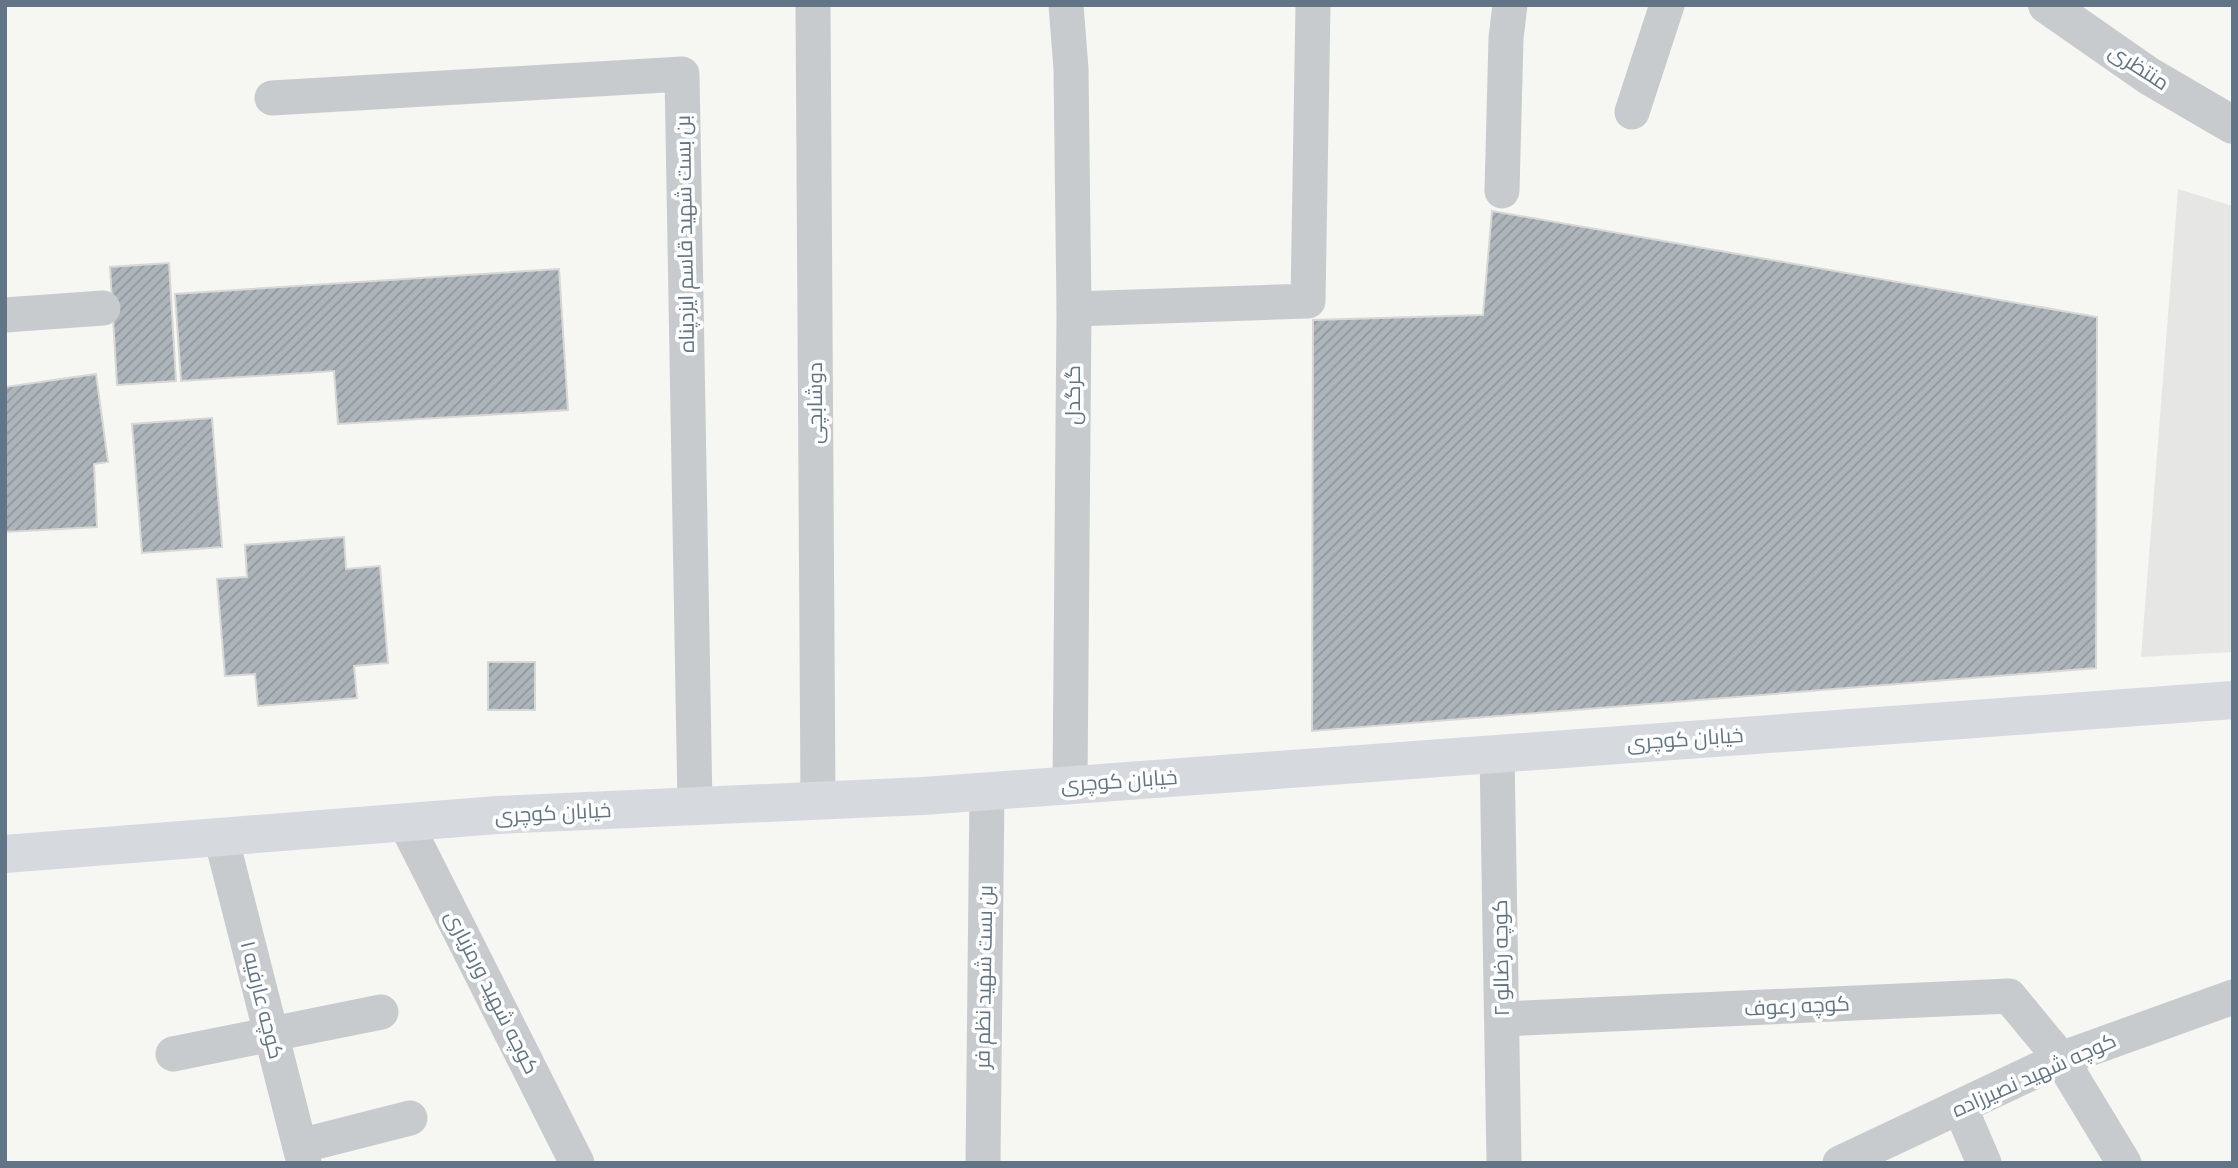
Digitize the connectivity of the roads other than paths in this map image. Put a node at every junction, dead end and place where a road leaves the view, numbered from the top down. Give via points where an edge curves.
1 (813, 5) edge
2 (1066, 5) edge
3 (1313, 5) edge
4 (1510, 5) edge
5 (1667, 5) edge
6 (2047, 5) edge
7 (272, 98) dead end
8 (1632, 112) dead end
9 (2233, 125) edge
10 (1502, 191) dead end
11 (103, 308) dead end
12 (1074, 309) junction
13 (5, 315) edge
14 (2233, 700) edge
15 (1497, 753) junction
16 (1070, 785) junction
17 (987, 791) junction
18 (818, 801) junction
19 (695, 806) junction
20 (405, 822) junction
21 (221, 837) junction
22 (5, 854) edge
23 (2233, 997) edge
24 (381, 1012) dead end
25 (1502, 1019) junction
26 (271, 1035) junction
27 (173, 1054) dead end
28 (2061, 1059) junction
29 (1960, 1107) junction
30 (410, 1118) dead end
31 (302, 1154) edge
32 (577, 1163) edge
33 (983, 1163) edge
34 (1504, 1163) edge
35 (1840, 1163) edge
36 (1984, 1163) edge
37 (2124, 1163) edge

1 - 18 street, دوشابچی
2 - 12 street, گرگدل
3 - 12 street via 1308,301
4 - 10 street
5 - 8 street
6 - 9 street, منتظری via 2149,76
7 - 19 street, بن بست شهید قاسم ایزدپناه via 682,74
11 - 13 street
12 - 16 street, گرگدل
14 - 15 main road, خیابان کوچری
15 - 16 main road, خیابان کوچری
15 - 25 street, کوچه رضالو ۲
16 - 17 main road, خیابان کوچری
17 - 18 main road, خیابان کوچری
17 - 33 street, بن بست شهید نظم فر
18 - 19 main road, خیابان کوچری
19 - 20 main road, خیابان کوچری
20 - 21 main road, خیابان کوچری
20 - 32 street, کوچه شهید ورمزیاری
21 - 22 main road, خیابان کوچری
21 - 26 street, کوچه عارفیه ۱
23 - 28 street, کوچه شهید نصیرزاده
24 - 26 street
25 - 28 street, کوچه رعوف via 2009,996
25 - 34 street, کوچه رضالو ۲
26 - 27 street
26 - 31 street, کوچه عارفیه ۱
28 - 29 street, کوچه شهید نصیرزاده
28 - 37 street
29 - 35 street, کوچه شهید نصیرزاده
29 - 36 street
30 - 31 street

